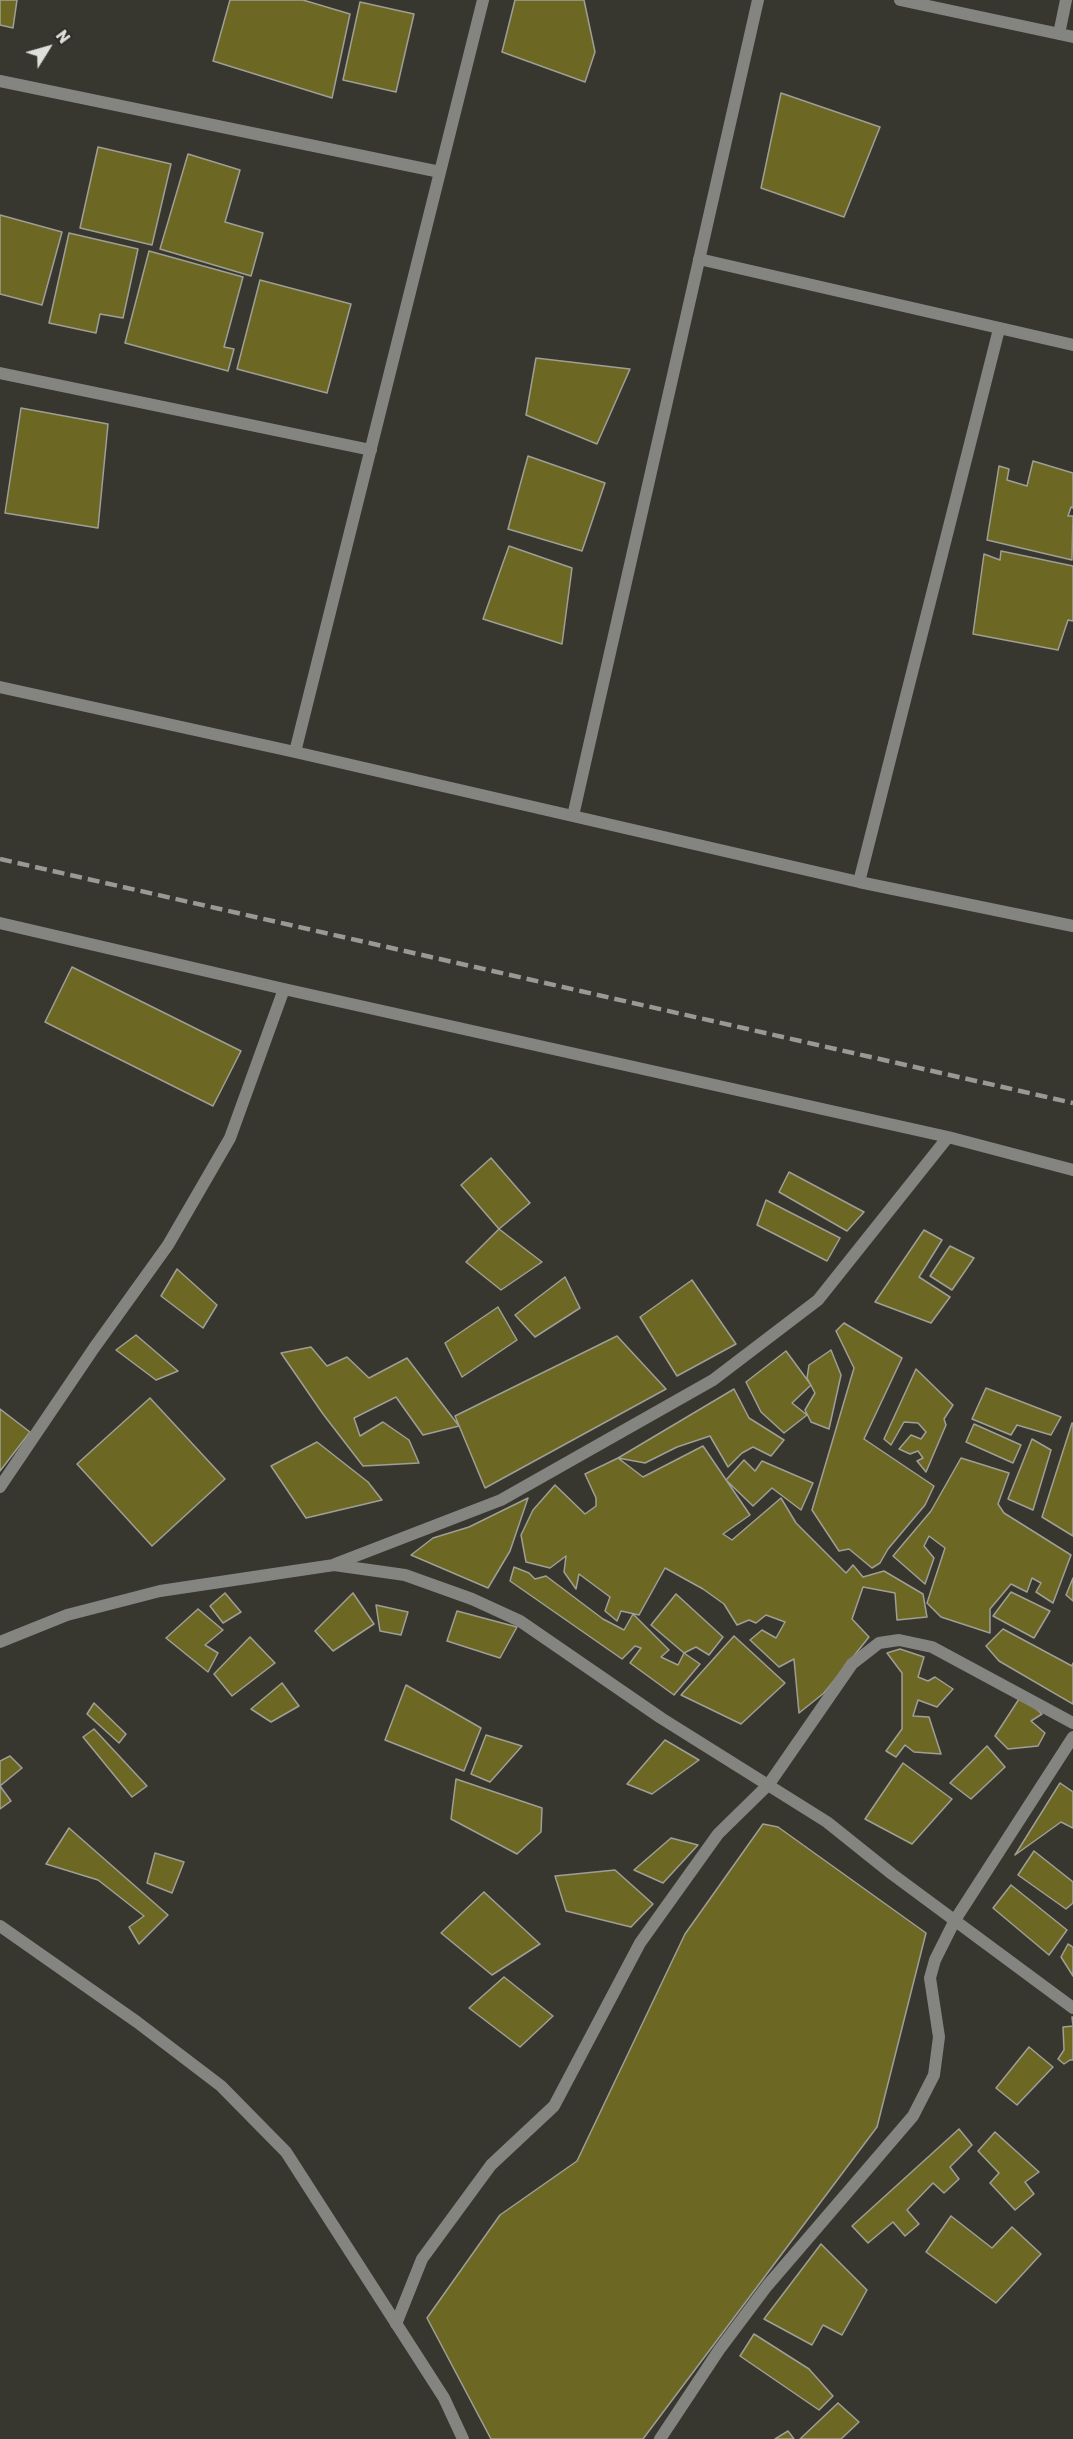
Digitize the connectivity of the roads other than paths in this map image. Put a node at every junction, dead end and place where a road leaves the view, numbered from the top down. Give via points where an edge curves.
1 (483, 0) edge
2 (758, 0) edge
3 (900, 0) edge
4 (1066, 0) edge
5 (1059, 34) junction
6 (1073, 37) edge
7 (0, 81) edge
8 (440, 172) junction
9 (699, 259) junction
10 (999, 329) junction
11 (1073, 345) edge
12 (0, 373) edge
13 (370, 450) junction
14 (0, 687) edge
15 (295, 752) junction
16 (573, 816) junction
17 (859, 882) junction
18 (0, 922) edge
19 (1073, 926) edge
20 (284, 989) junction
21 (948, 1137) junction
22 (1073, 1170) edge
23 (0, 1487) edge
24 (334, 1565) junction
25 (0, 1642) edge
26 (1073, 1724) edge
27 (1073, 1737) edge
28 (769, 1784) junction
29 (955, 1920) junction
30 (0, 1926) edge
31 (1073, 2008) edge
32 (396, 2324) junction
33 (463, 2439) edge
34 (660, 2439) edge

1 - 8 street
2 - 9 street
3 - 5 street
4 - 5 street
5 - 6 street
7 - 8 street
8 - 13 street
9 - 10 street
9 - 16 street
10 - 11 street
10 - 17 street
12 - 13 street
13 - 15 street
14 - 15 street
15 - 16 street
16 - 17 street
17 - 19 street
18 - 20 street
20 - 21 street
20 - 23 street via 230,1138 168,1245
21 - 22 street
21 - 24 street via 818,1300 713,1380 501,1500
24 - 25 street via 160,1591 67,1615
24 - 28 street via 405,1575 520,1621 661,1718
26 - 28 street via 932,1647 898,1640 879,1643 852,1664
27 - 29 street
28 - 29 street via 827,1822
28 - 32 street via 718,1834 640,1943 554,2106 491,2165 422,2259
29 - 31 street
29 - 34 street via 930,1978 939,2037 934,2075 913,2116 767,2286
30 - 32 street via 221,2086 286,2152
32 - 33 street via 444,2398

